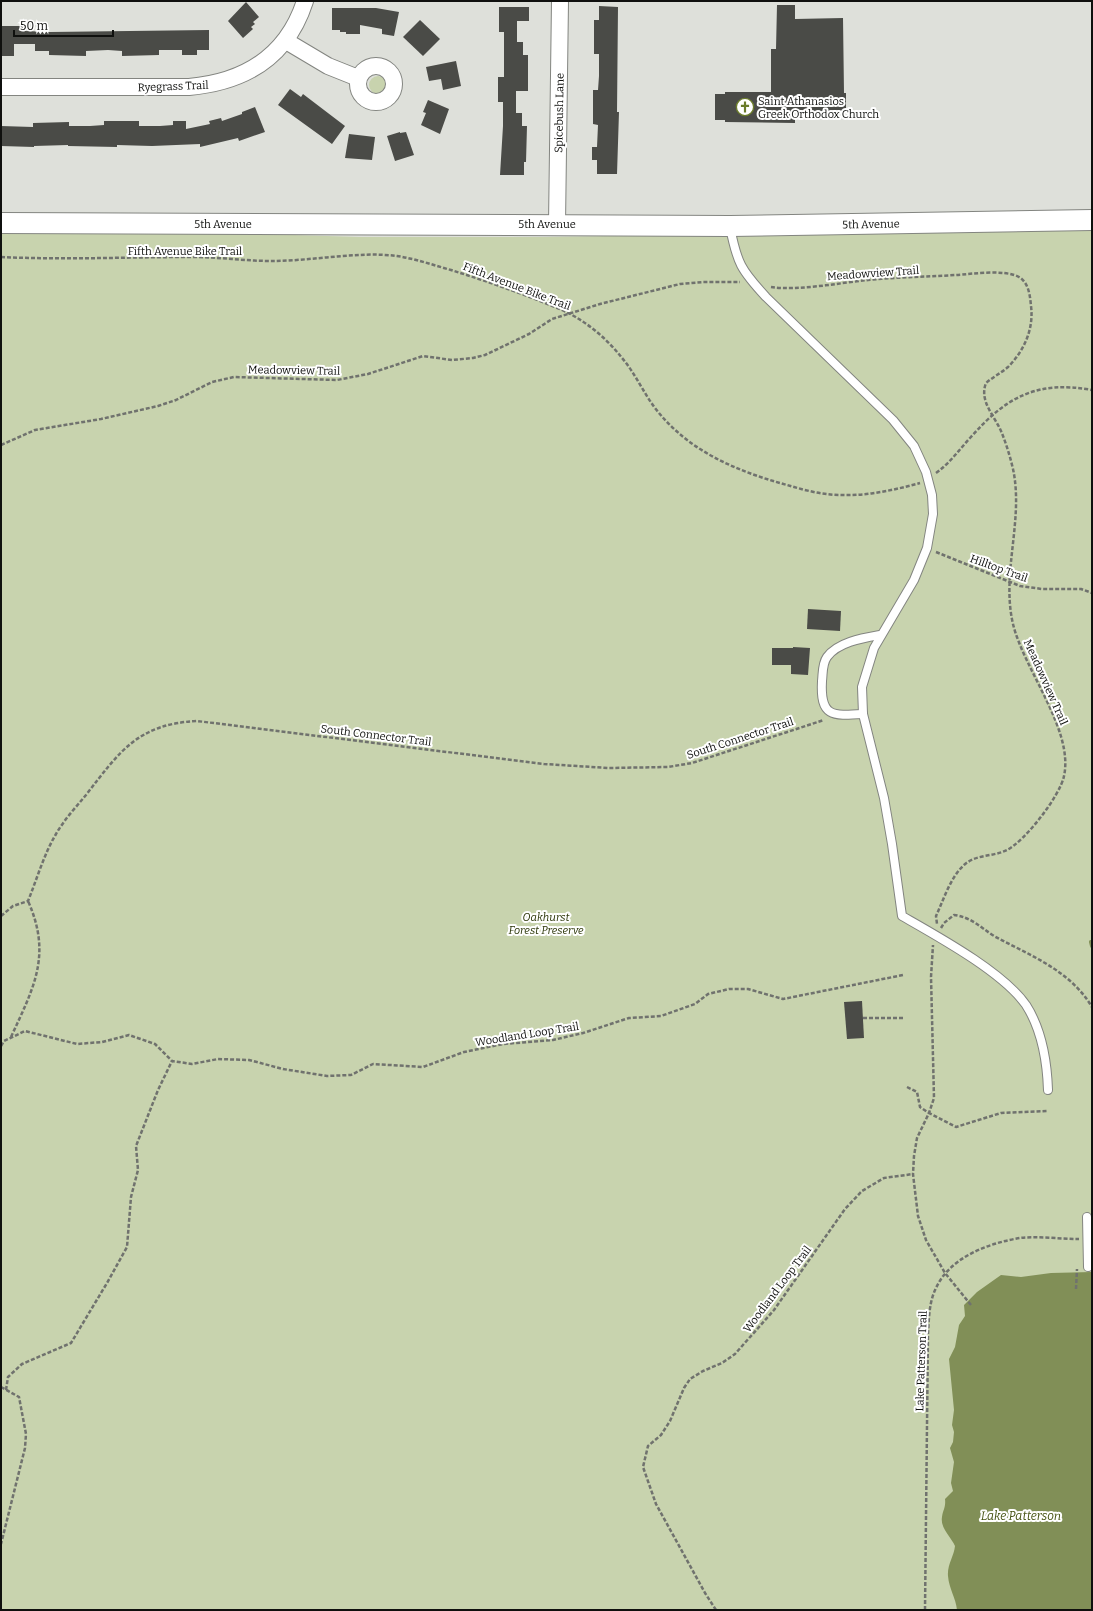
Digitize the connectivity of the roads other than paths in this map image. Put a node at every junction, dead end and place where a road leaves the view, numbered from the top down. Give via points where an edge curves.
1 (305, 1) edge
2 (560, 1) edge
3 (286, 41) junction
4 (358, 78) dead end
5 (1, 86) edge
6 (1092, 220) edge
7 (1, 223) edge
8 (557, 224) junction
9 (730, 226) junction
10 (880, 635) junction
11 (863, 714) junction
12 (1048, 1090) dead end
13 (1087, 1217) dead end
14 (1088, 1267) dead end

1 - 3 street, Ryegrass Trail
2 - 8 street, Spicebush Lane
3 - 4 street via 328,66
3 - 5 street, Ryegrass Trail via 271,57 252,70 211,85
6 - 9 street, 5th Avenue
7 - 8 street, 5th Avenue
8 - 9 street, 5th Avenue
9 - 10 lane via 735,254 754,284 894,420 914,446 928,478 933,514 927,548 914,580
10 - 11 lane via 862,687
10 - 11 lane via 845,645 828,657 823,664 821,697 828,711 838,715
11 - 12 lane via 884,798 902,916 977,961 1006,984 1026,1005 1045,1052
13 - 14 lane

